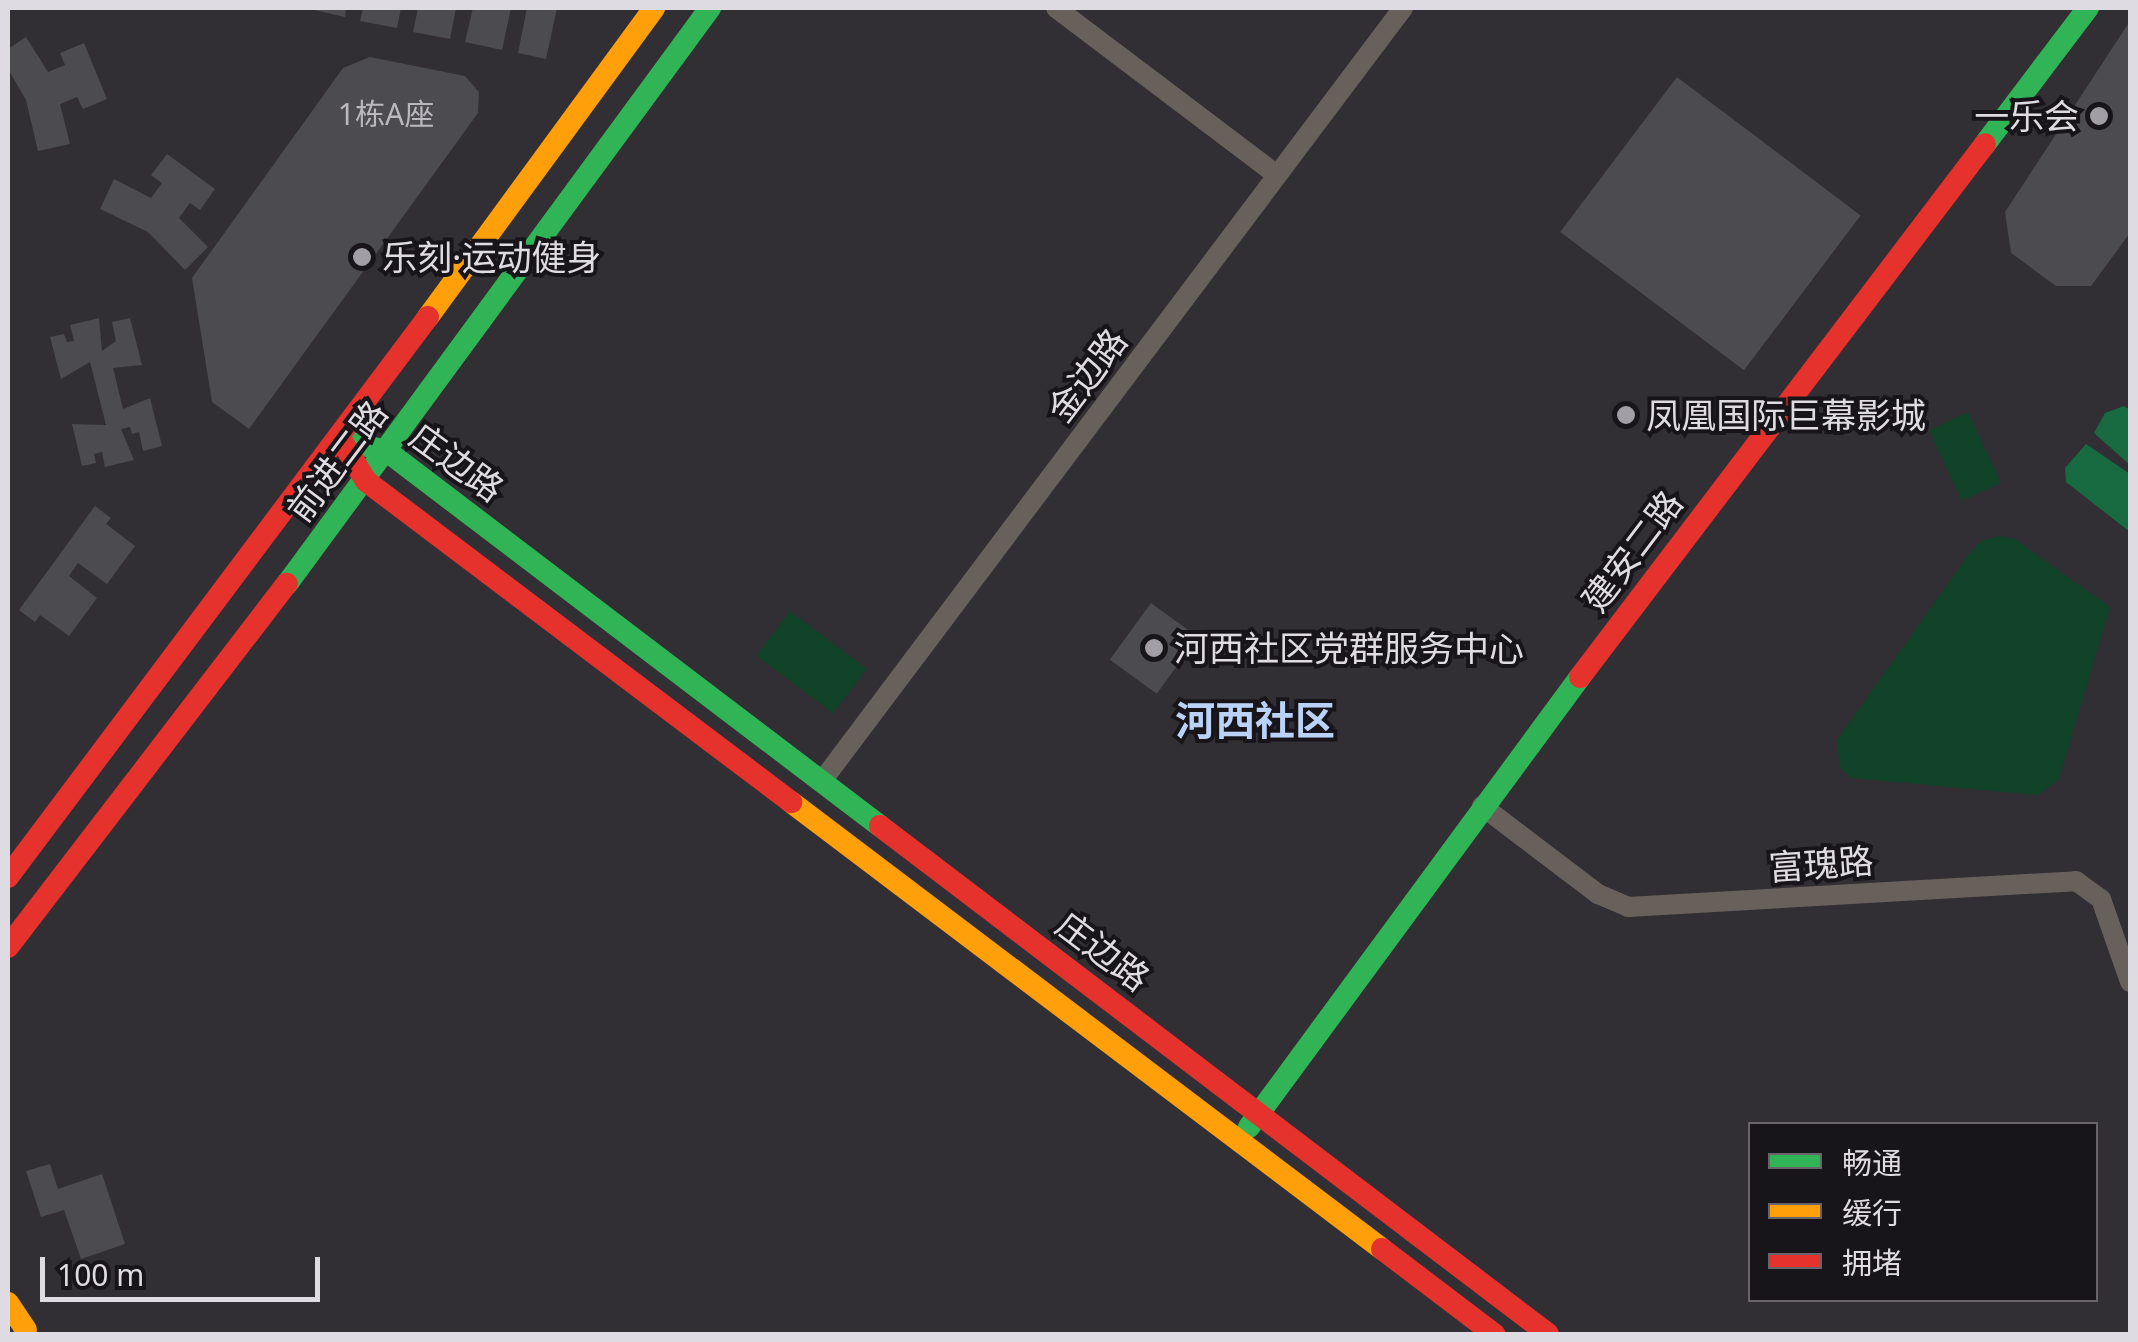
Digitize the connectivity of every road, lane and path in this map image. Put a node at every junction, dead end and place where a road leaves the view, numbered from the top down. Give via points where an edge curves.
1 (654, 8) edge
2 (710, 8) edge
3 (1056, 8) edge
4 (1403, 8) edge
5 (2088, 8) edge
6 (1277, 175) junction
7 (340, 438) junction
8 (388, 452) junction
9 (366, 481) junction
10 (822, 782) junction
11 (1482, 806) junction
12 (8, 877) edge
13 (8, 947) edge
14 (2130, 982) edge
15 (1259, 1113) junction
16 (1238, 1141) junction
17 (8, 1303) edge
18 (18, 1326) edge
19 (1494, 1334) edge
20 (1548, 1334) edge

1 - 7 main road, 前进二路
2 - 8 main road, 前进二路
3 - 6 street
4 - 6 street, 金边路
5 - 11 main road, 建安二路
6 - 10 street, 金边路
7 - 8 main road, 庄边路
7 - 9 main road, 庄边路
7 - 12 main road, 前进二路
8 - 9 main road, 前进二路
8 - 10 main road, 庄边路
9 - 13 main road, 前进二路
9 - 16 main road, 庄边路
10 - 15 main road, 庄边路
11 - 14 street, 富瑰路 via 1598,894 1628,907 2076,881 2102,899
11 - 15 main road, 建安二路
15 - 16 main road, 建安二路
15 - 20 main road, 庄边路
16 - 19 main road, 庄边路
17 - 18 main road

